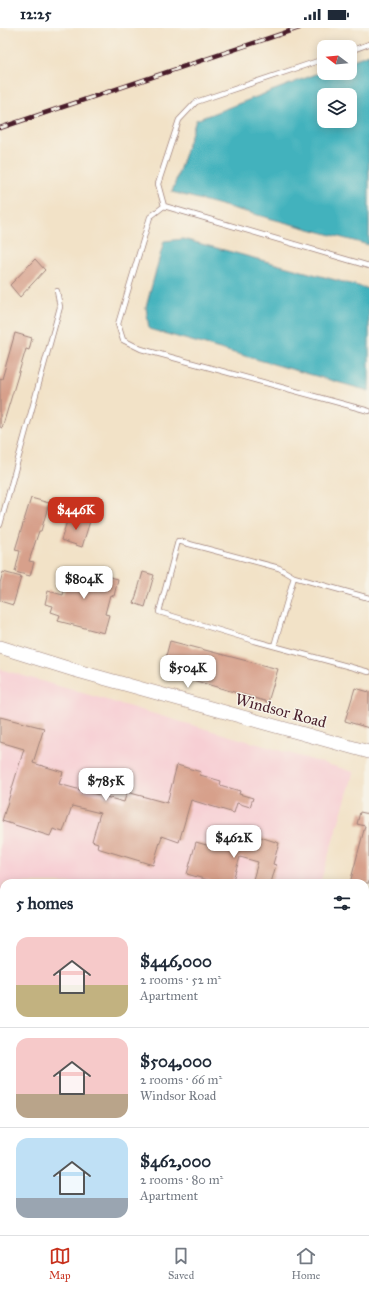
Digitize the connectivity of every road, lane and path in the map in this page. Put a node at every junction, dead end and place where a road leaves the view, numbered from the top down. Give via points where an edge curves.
1 (369, 44) edge
2 (357, 48) edge
3 (317, 61) edge
4 (164, 206) junction
5 (369, 266) edge
6 (57, 291) dead end
7 (369, 411) edge
8 (0, 525) edge
9 (294, 577) junction
10 (369, 598) edge
11 (274, 646) junction
12 (0, 647) edge
13 (369, 672) edge
14 (369, 752) edge

1 - 2 lane
3 - 4 lane via 196,102 179,120 158,184
4 - 5 lane
4 - 7 lane via 150,217 118,324 122,340 141,349
6 - 8 lane via 60,306
9 - 10 lane
9 - 11 lane
9 - 11 lane via 280,568 178,541 159,612
11 - 13 lane
12 - 14 main road, Windsor Road

